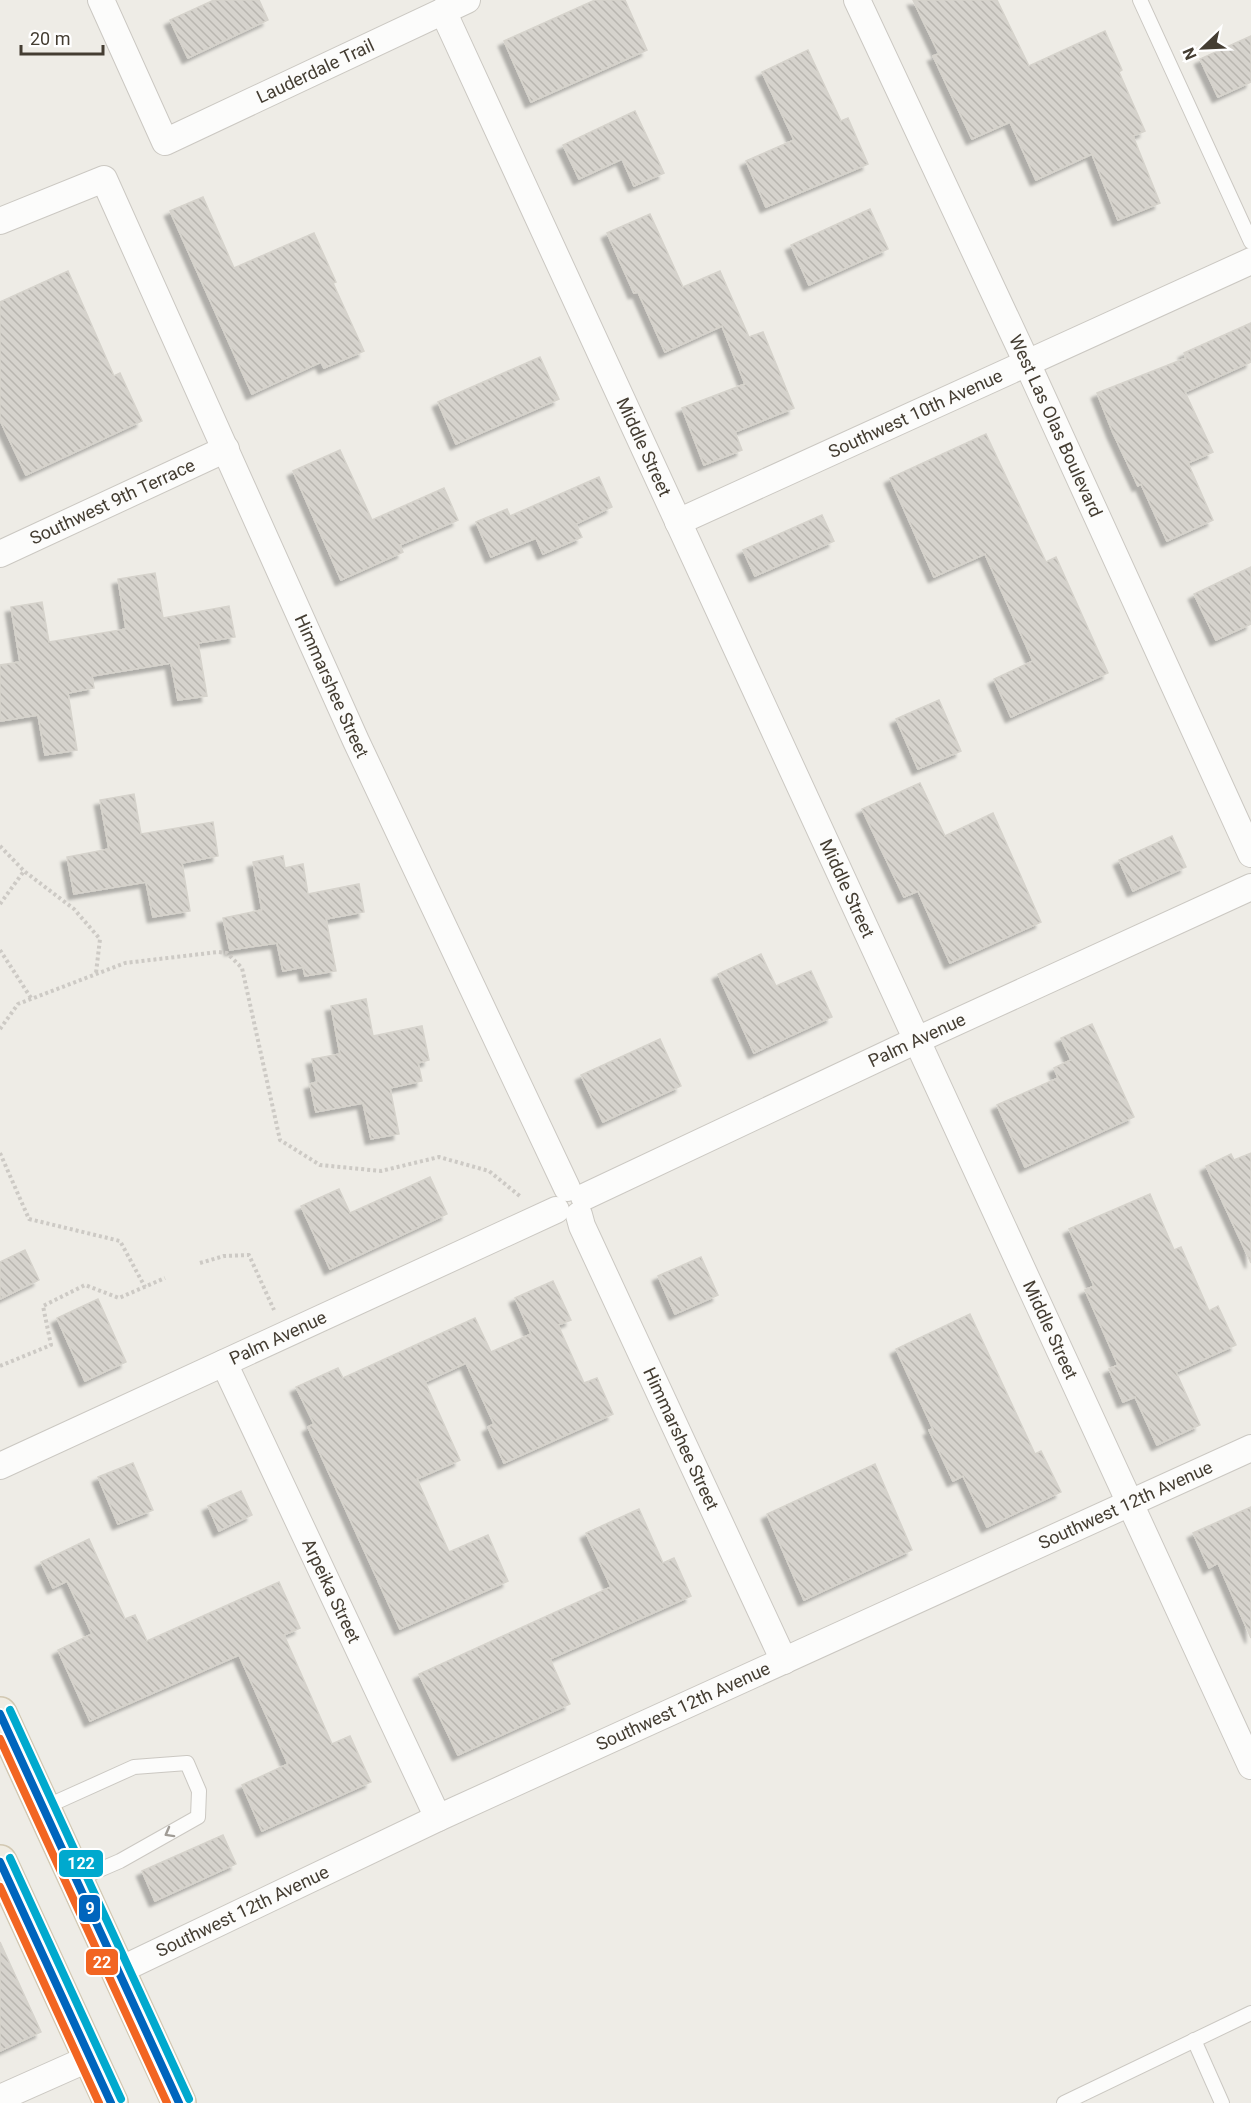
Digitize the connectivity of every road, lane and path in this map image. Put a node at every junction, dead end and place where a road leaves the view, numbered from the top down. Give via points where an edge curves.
1 (101, 0) edge
2 (467, 0) edge
3 (857, 0) edge
4 (1140, 0) edge
5 (443, 11) junction
6 (0, 221) edge
7 (1251, 242) edge
8 (1251, 261) edge
9 (1027, 363) junction
10 (226, 449) junction
11 (678, 522) junction
12 (0, 554) edge
13 (0, 846) edge
14 (1251, 854) edge
15 (24, 871) junction
16 (1251, 887) edge
17 (0, 904) edge
18 (0, 950) edge
19 (96, 973) junction
20 (31, 998) junction
21 (0, 1029) edge
22 (917, 1040) junction
23 (0, 1153) edge
24 (521, 1197) dead end
25 (572, 1203) junction
26 (200, 1263) dead end
27 (165, 1278) dead end
28 (145, 1287) junction
29 (274, 1310) dead end
30 (224, 1363) junction
31 (0, 1366) edge
32 (1251, 1448) edge
33 (0, 1466) edge
34 (1131, 1503) junction
35 (784, 1661) junction
36 (0, 1714) edge
37 (1251, 1766) edge
38 (43, 1808) junction
39 (438, 1818) junction
40 (0, 1862) edge
41 (76, 1880) junction
42 (118, 1971) junction
43 (1251, 2013) edge
44 (1194, 2040) junction
45 (90, 2058) junction
46 (0, 2098) edge
47 (111, 2103) edge
48 (179, 2103) edge
49 (1064, 2103) edge
50 (1222, 2103) edge

1 - 5 street, Lauderdale Trail via 165,142
2 - 5 street, Lauderdale Trail
3 - 9 street, West Las Olas Boulevard
4 - 7 lane
5 - 11 street, Middle Street
6 - 10 street, Himmarshee Street via 104,179
8 - 9 street, Southwest 10th Avenue
9 - 11 street, Southwest 10th Avenue
9 - 14 street, West Las Olas Boulevard
10 - 12 street, Southwest 9th Terrace
10 - 25 street, Himmarshee Street via 356,741
11 - 22 street, Middle Street
13 - 15 path
15 - 17 path
15 - 19 path via 74,909 100,939
16 - 22 street, Palm Avenue
18 - 20 path
19 - 20 path
19 - 24 path via 125,963 227,953 242,968 280,1140 320,1165 381,1171 439,1158 489,1171
20 - 21 path via 18,1004
22 - 25 street, Palm Avenue
22 - 34 street, Middle Street
23 - 28 path via 29,1219 120,1241
25 - 30 street, Palm Avenue
25 - 35 street, Himmarshee Street
26 - 29 path via 224,1256 249,1255
27 - 28 path
28 - 31 path via 119,1298 85,1285 43,1306 51,1345
30 - 33 street, Palm Avenue
30 - 39 street, Arpeika Street
32 - 34 street, Southwest 12th Avenue
34 - 35 street, Southwest 12th Avenue
34 - 37 street, Middle Street
35 - 39 street, Southwest 12th Avenue
36 - 38 main road
38 - 41 main road
38 -> 41 lane via 134,1767 187,1763 199,1791 198,1817 120,1861
39 - 42 street, Southwest 12th Avenue
40 - 45 main road
41 - 42 main road
42 - 48 main road
43 - 44 lane
44 - 49 lane
44 - 50 lane
45 - 46 street
45 - 47 main road

